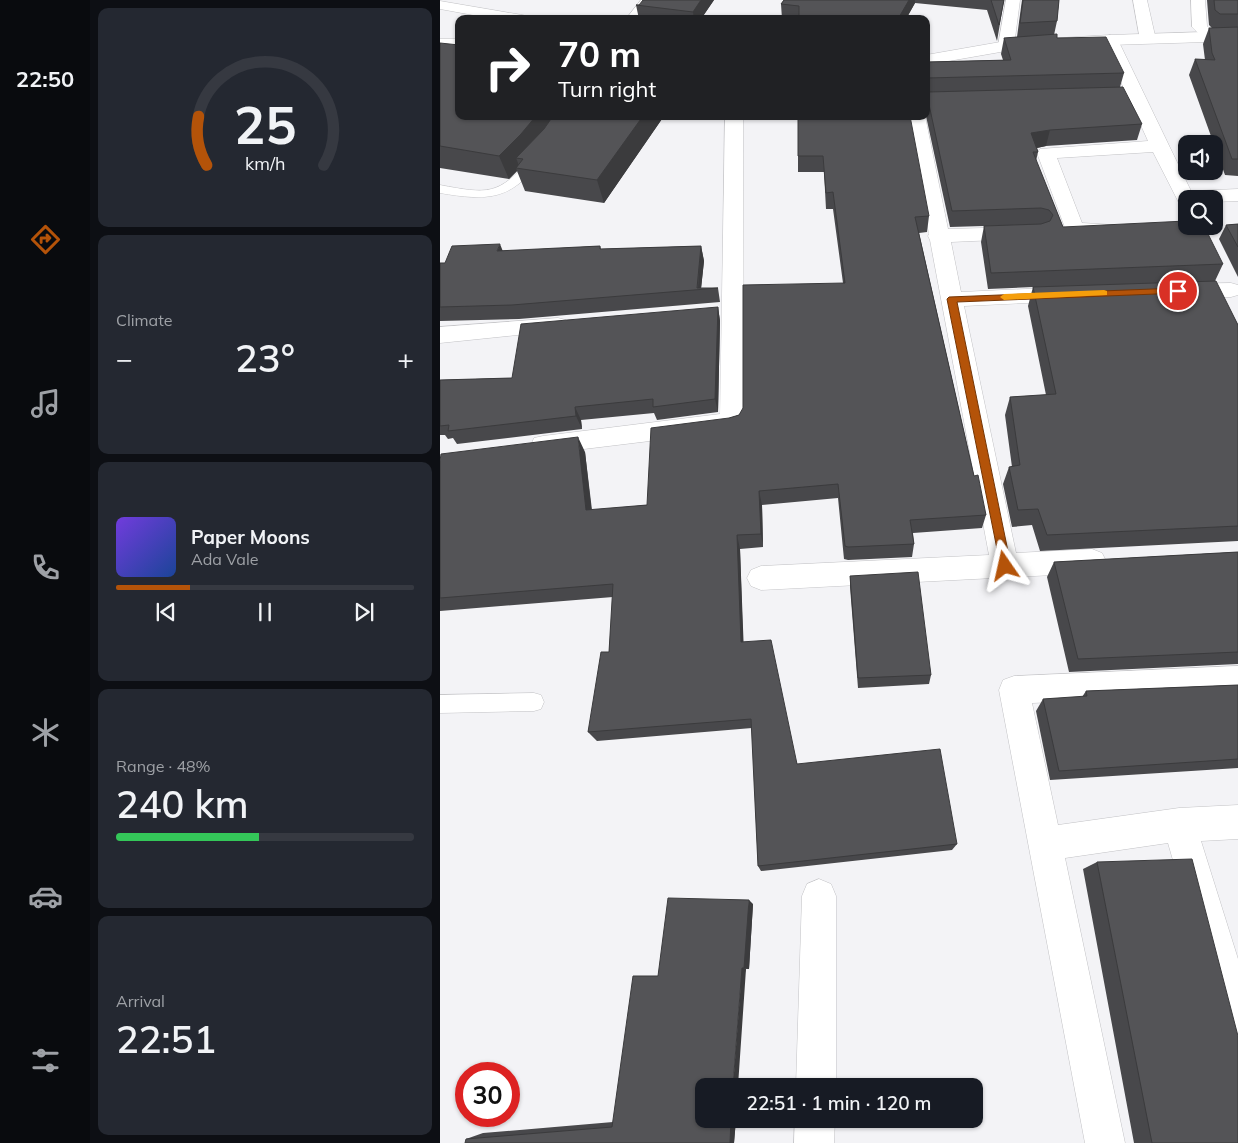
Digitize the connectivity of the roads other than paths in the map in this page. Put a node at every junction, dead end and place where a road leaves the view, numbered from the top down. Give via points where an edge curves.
1 (649, 0) edge
2 (1013, 0) edge
3 (1140, 0) edge
4 (1198, 0) edge
5 (440, 5) edge
6 (499, 15) edge
7 (636, 15) edge
8 (1209, 36) junction
9 (1238, 36) edge
10 (1110, 40) junction
11 (1148, 40) junction
12 (440, 44) edge
13 (455, 44) edge
14 (1006, 46) junction
15 (930, 59) edge
16 (1136, 96) junction
17 (1076, 97) edge
18 (734, 120) edge
19 (917, 120) edge
20 (1159, 146) junction
21 (542, 151) edge
22 (440, 190) edge
23 (1182, 190) edge
24 (1238, 195) edge
25 (1223, 196) edge
26 (1124, 228) edge
27 (1037, 232) edge
28 (938, 236) junction
29 (1164, 291) edge
30 (1233, 292) edge
31 (1088, 294) edge
32 (952, 299) junction
33 (577, 324) edge
34 (440, 335) edge
35 (519, 448) edge
36 (1112, 560) edge
37 (1005, 566) junction
38 (761, 578) dead end
39 (1238, 680) edge
40 (534, 702) dead end
41 (440, 704) edge
42 (1238, 822) edge
43 (1179, 825) junction
44 (1045, 844) junction
45 (819, 896) dead end
46 (1238, 1019) edge
47 (816, 1078) edge
48 (815, 1128) edge
49 (814, 1143) edge
50 (1105, 1143) edge

1 - 7 street
2 - 14 street
3 - 11 street
4 - 8 street via 1200,27
5 - 6 street
8 - 9 street
8 - 11 street
10 - 11 street
10 - 14 street
10 - 16 street
12 - 13 street
14 - 15 street
16 - 17 street
16 - 20 street
18 - 35 street via 724,312 732,422
19 - 28 street
20 - 23 street
20 - 26 street via 1046,153 1074,229
21 - 22 lane via 509,188 493,194 471,195
24 - 25 street
27 - 28 street
28 - 32 street
29 - 30 street
31 - 32 street
32 - 37 street
33 - 34 street
36 - 37 street
37 - 38 street
39 - 44 street via 1014,690
40 - 41 lane
42 - 43 street
43 - 44 street
43 - 46 street
44 - 50 street
45 - 47 street
48 - 49 street

